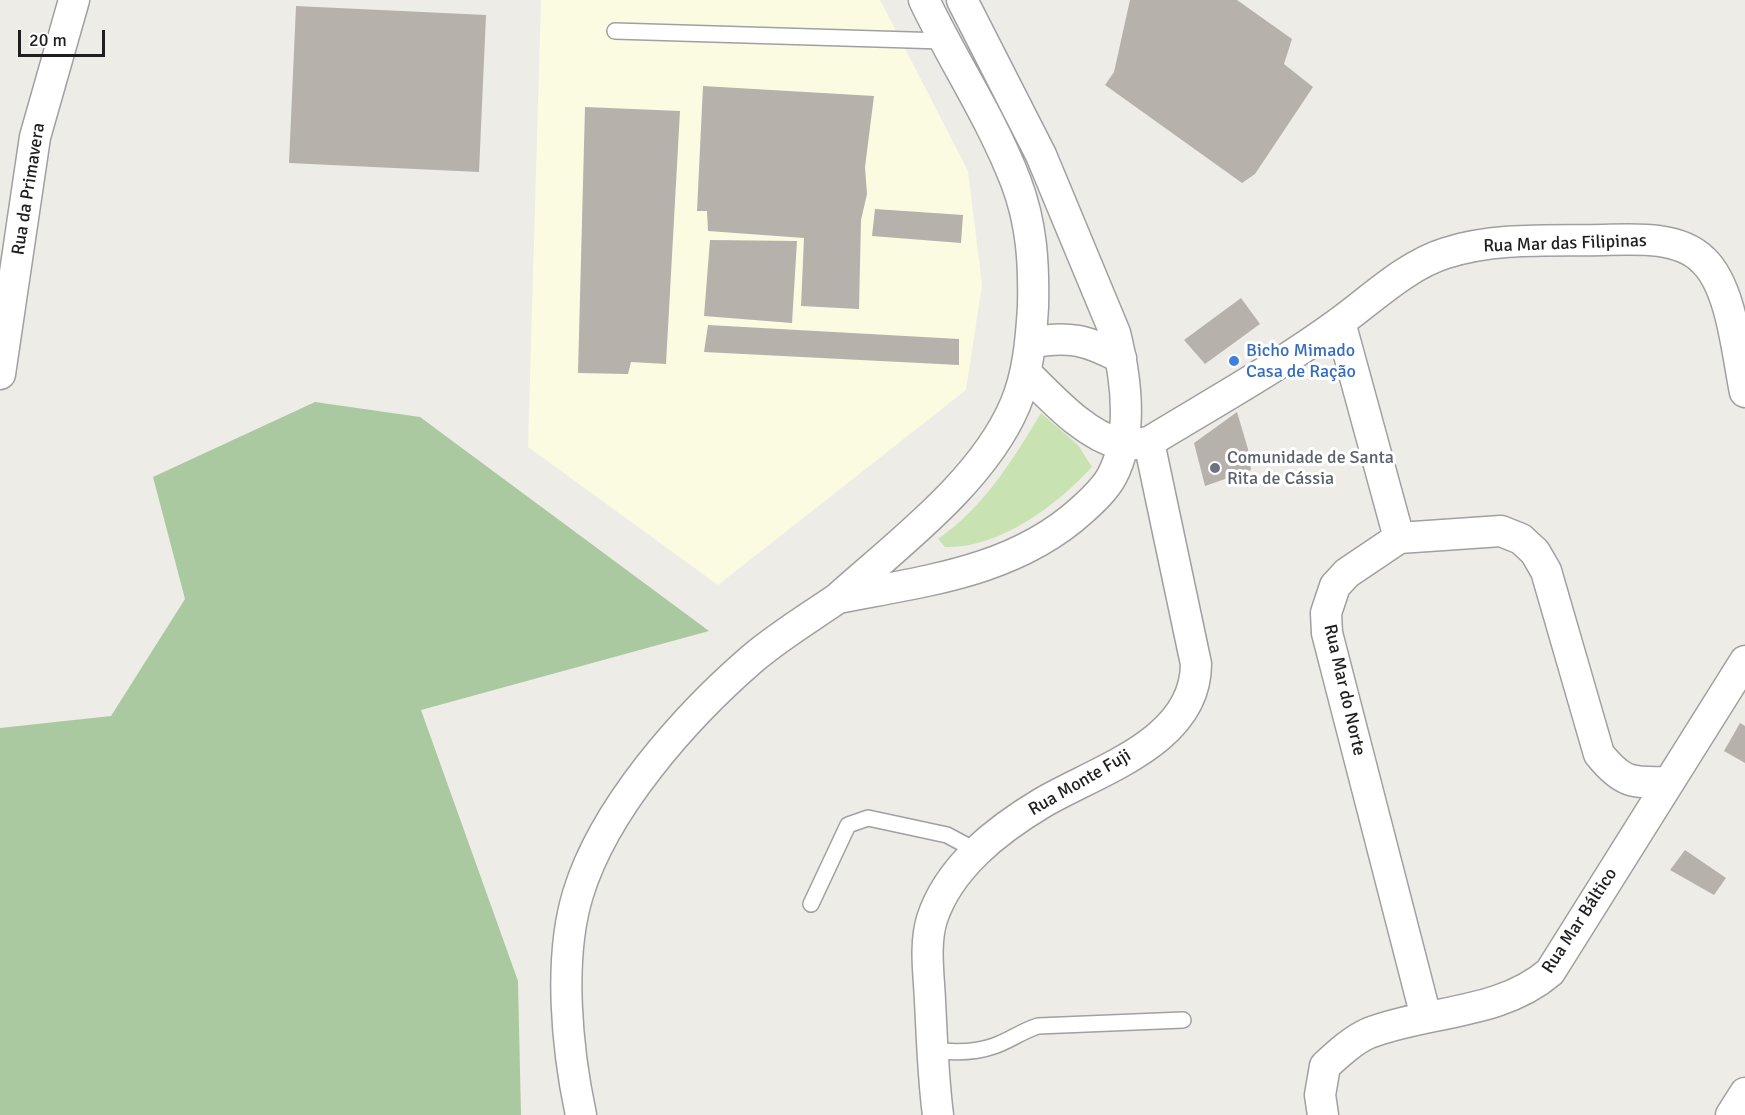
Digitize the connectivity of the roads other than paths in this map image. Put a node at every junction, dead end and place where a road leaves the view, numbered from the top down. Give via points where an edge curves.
1 (924, 0) edge
2 (962, 0) edge
3 (71, 2) edge
4 (615, 31) dead end
5 (944, 41) junction
6 (1340, 322) junction
7 (1030, 344) junction
8 (1121, 358) junction
9 (1026, 373) junction
10 (0, 374) edge
11 (1745, 392) edge
12 (1135, 443) junction
13 (1400, 538) junction
14 (838, 598) junction
15 (1745, 661) edge
16 (1669, 782) junction
17 (977, 851) junction
18 (811, 904) dead end
19 (1426, 1017) junction
20 (1183, 1020) dead end
21 (933, 1050) junction
22 (1745, 1093) edge
23 (581, 1115) edge
24 (938, 1115) edge
25 (1323, 1115) edge
26 (1731, 1115) edge

1 - 5 street
2 - 8 street via 1041,155 1103,298
3 - 10 street, Rua da Primavera via 35,136
4 - 5 lane
5 - 7 street via 1016,181 1028,216 1034,257
6 - 11 street, Rua Mar das Filipinas via 1409,272 1466,247 1639,239 1668,243 1691,251 1714,273 1724,296
6 - 12 street, Rua Mar das Filipinas
6 - 13 street
7 - 8 street via 1054,338 1088,342
7 - 9 street
8 - 12 street
9 - 12 street via 1080,422
9 - 14 street via 1002,432 975,467 934,511
12 - 14 street via 1098,494 1034,546 991,564
12 - 17 street, Rua Monte Fuji via 1196,664 1192,694 1147,745 1042,803
13 - 16 street, Rua Mar do Norte via 1501,531 1521,539 1546,571 1599,754 1609,767 1634,783
13 - 19 street, Rua Mar do Norte via 1347,573 1335,586 1329,598 1327,623
14 - 23 street via 752,659 699,710 632,792 596,850 578,895 568,952 570,1038
15 - 16 street, Rua Mar Báltico
16 - 19 street, Rua Mar Báltico via 1550,972 1531,988 1503,1000
17 - 18 lane via 947,835 868,818 858,820 848,825
17 - 21 street, Rua Monte Fuji via 957,870 932,921 928,953
19 - 25 street, Rua Mar Báltico via 1368,1034 1325,1066 1320,1095
20 - 21 lane via 1038,1026 996,1046 958,1054
21 - 24 street, Rua Monte Fuji
22 - 26 street

